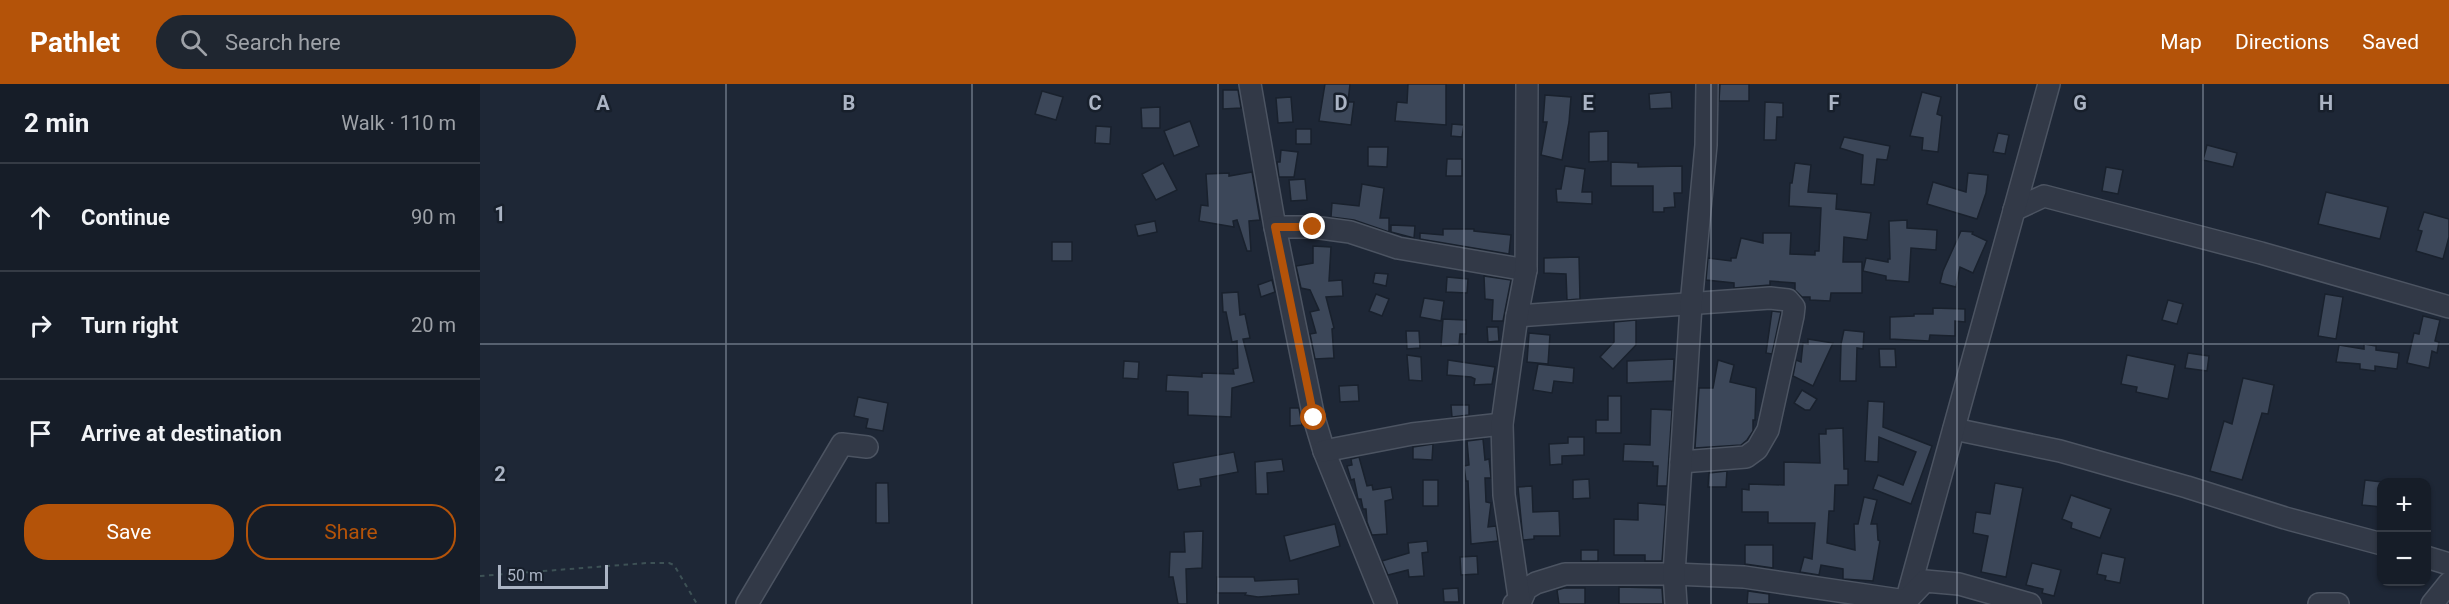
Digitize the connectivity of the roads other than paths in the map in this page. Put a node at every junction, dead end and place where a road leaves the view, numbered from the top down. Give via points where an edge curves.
1 (1250, 84) edge
2 (1527, 84) edge
3 (1707, 84) edge
4 (2049, 84) edge
5 (2014, 210) junction
6 (1275, 227) junction
7 (1526, 270) junction
8 (1691, 305) junction
9 (2449, 307) edge
10 (1517, 316) junction
11 (1502, 424) junction
12 (1954, 429) junction
13 (867, 447) dead end
14 (1324, 451) junction
15 (1682, 462) junction
16 (2377, 543) edge
17 (2431, 558) edge
18 (2449, 564) edge
19 (1674, 574) junction
20 (2449, 582) edge
21 (1906, 603) edge
22 (747, 604) edge
23 (1386, 604) edge
24 (1518, 604) edge
25 (1676, 604) edge
26 (2030, 604) edge
27 (2319, 604) edge
28 (2337, 604) edge
29 (2432, 604) edge

1 - 6 street
2 - 7 street
3 - 8 street via 1706,145
4 - 5 street
5 - 9 street via 2044,196
5 - 12 street
6 - 7 street via 1350,232 1398,248
6 - 14 street
7 - 10 street
8 - 10 street
8 - 15 street
8 - 15 street via 1770,298 1788,300 1794,307 1768,430 1758,449 1746,457
10 - 11 street
11 - 14 street via 1412,434
11 - 24 street via 1504,495
12 - 16 street via 2060,451
12 - 21 street
13 - 22 street via 842,444
14 - 23 street
15 - 19 street
17 - 18 street
19 - 21 street via 1744,576
19 - 24 street via 1565,574 1526,589
19 - 25 street
20 - 29 street
21 - 26 street via 1925,581 1959,584
27 - 28 street

